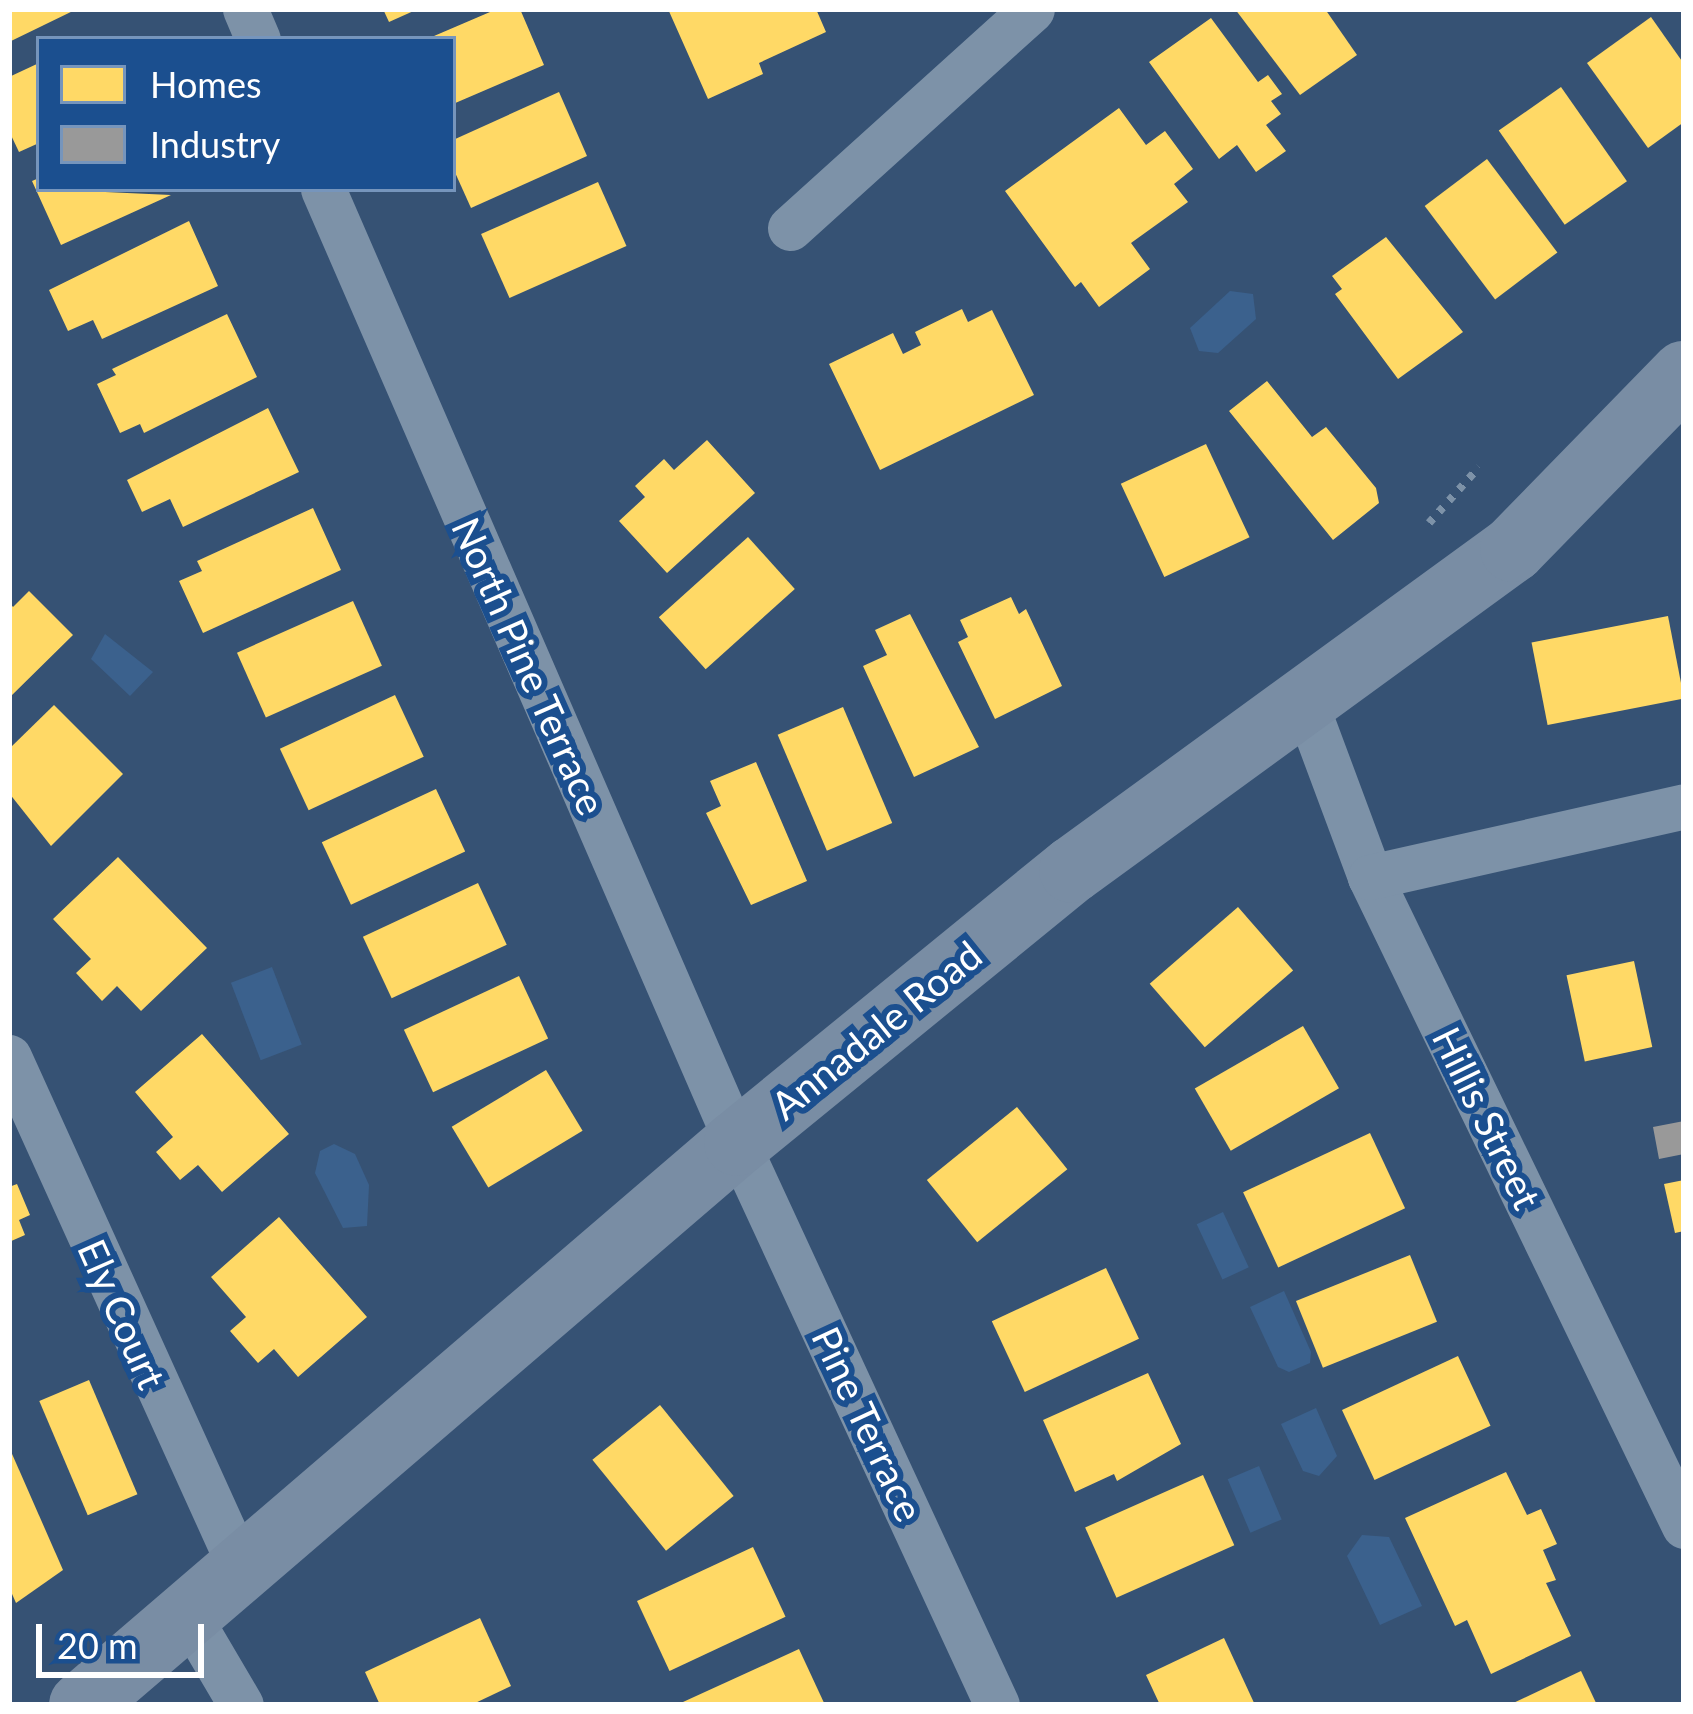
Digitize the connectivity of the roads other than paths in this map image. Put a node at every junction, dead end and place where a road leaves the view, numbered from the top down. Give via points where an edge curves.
1 (1032, 9) edge
2 (323, 192) edge
3 (790, 228) dead end
4 (1684, 374) edge
5 (1305, 702) junction
6 (1684, 806) edge
7 (1370, 877) junction
8 (9, 1058) edge
9 (736, 1143) junction
10 (1684, 1526) edge
11 (240, 1568) junction
12 (188, 1615) junction
13 (82, 1705) edge
14 (241, 1705) edge
15 (997, 1705) edge

1 - 3 street
2 - 9 street, North Pine Terrace
4 - 5 street, Annadale Road via 1513,549
5 - 7 street, Hillis Street
5 - 9 street, Annadale Road via 1072,871
6 - 7 street
7 - 10 street, Hillis Street
8 - 11 street, Ely Court
9 - 11 street, Annadale Road
9 - 15 street, Pine Terrace
11 - 12 street, Annadale Road
12 - 13 street, Annadale Road
12 - 14 street

